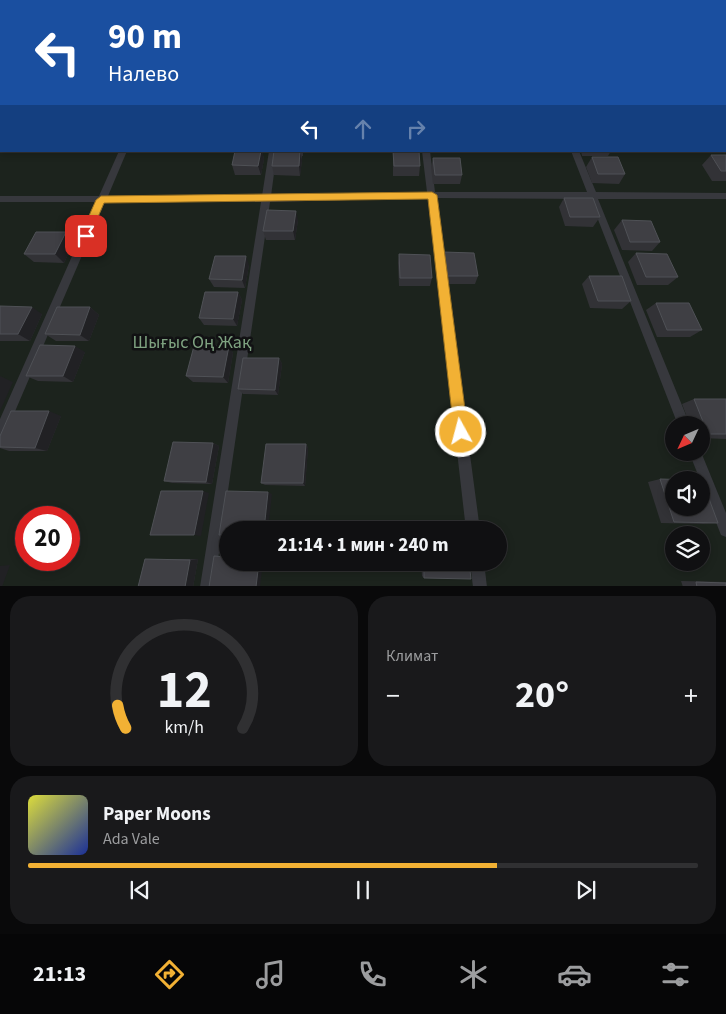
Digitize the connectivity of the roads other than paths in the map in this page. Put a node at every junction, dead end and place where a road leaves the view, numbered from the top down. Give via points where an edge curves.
1 (123, 152) edge
2 (273, 152) edge
3 (426, 152) edge
4 (575, 152) edge
5 (432, 195) junction
6 (593, 196) junction
7 (726, 196) edge
8 (0, 199) edge
9 (266, 199) junction
10 (101, 200) junction
11 (680, 416) edge
12 (0, 433) edge
13 (699, 461) edge
14 (472, 521) edge
15 (726, 530) edge
16 (479, 571) edge
17 (207, 586) edge
18 (480, 586) edge

1 - 10 lane
2 - 9 lane
3 - 5 lane
4 - 6 lane
5 - 6 lane
5 - 9 lane
5 - 14 lane
6 - 7 lane
6 - 11 lane
8 - 10 lane
9 - 10 lane
9 - 17 lane
10 - 12 lane
13 - 15 lane
16 - 18 lane

